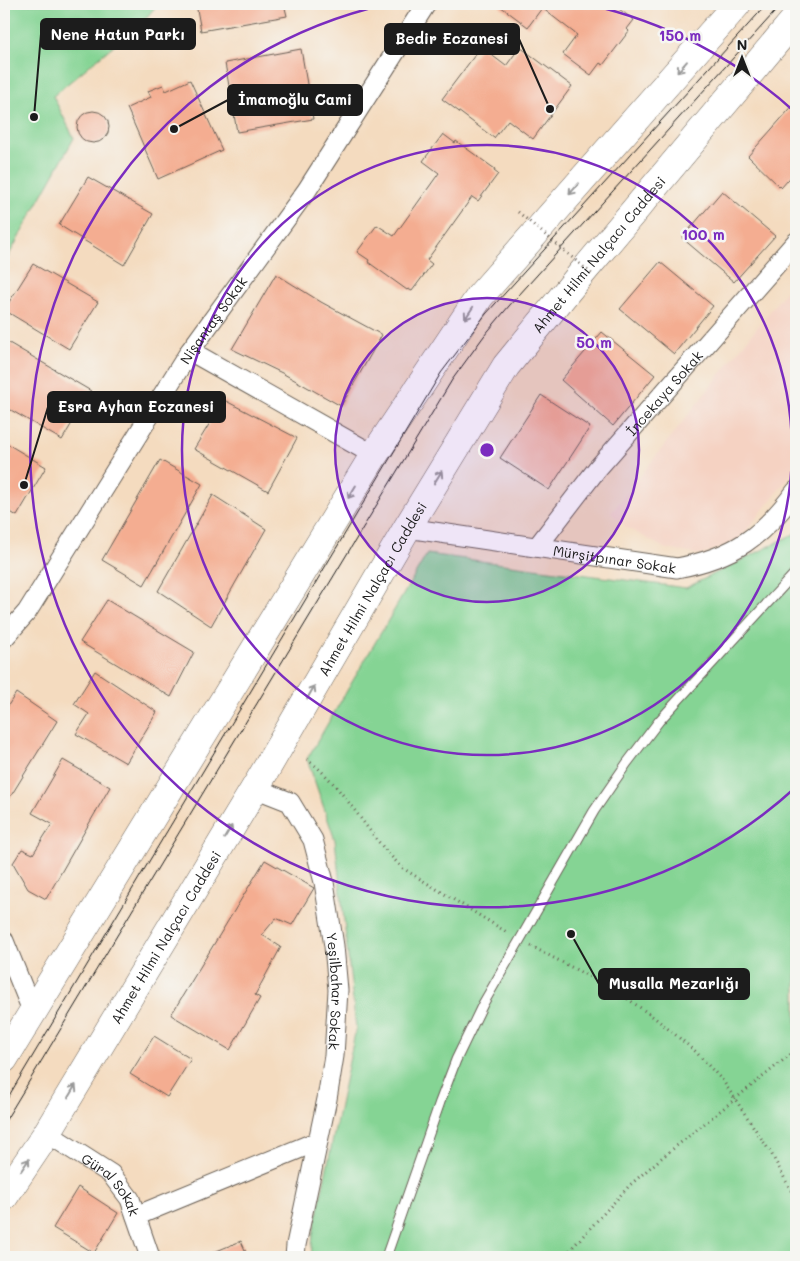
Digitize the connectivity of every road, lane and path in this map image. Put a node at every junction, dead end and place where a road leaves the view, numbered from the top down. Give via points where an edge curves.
1 (426, 4) edge
2 (737, 4) edge
3 (796, 18) edge
4 (518, 212) dead end
5 (796, 242) edge
6 (593, 275) dead end
7 (190, 351) junction
8 (374, 455) junction
9 (796, 491) edge
10 (406, 528) junction
11 (537, 547) junction
12 (796, 572) edge
13 (4, 638) edge
14 (306, 759) dead end
15 (261, 778) junction
16 (519, 940) junction
17 (4, 941) edge
18 (33, 1013) junction
19 (796, 1050) edge
20 (4, 1060) edge
21 (734, 1098) junction
22 (47, 1133) junction
23 (318, 1141) junction
24 (4, 1198) edge
25 (796, 1200) edge
26 (136, 1216) junction
27 (150, 1257) edge
28 (295, 1257) edge
29 (386, 1257) edge
30 (562, 1257) edge

1 - 7 street, Nişantaş Sokak via 306,190
2 -> 8 main road via 480,296
10 -> 3 main road, Ahmet Hilmi Nalçacı Caddesi via 506,366
4 - 6 path, bridge
5 - 11 street, İncekaya Sokak via 597,470
7 - 8 street
7 - 13 street, Nişantaş Sokak via 27,612
8 -> 18 main road
9 - 11 street, Mürşitpınar Sokak via 783,509 753,538 706,562 677,568
10 - 11 street, Mürşitpınar Sokak
15 -> 10 main road, Ahmet Hilmi Nalçacı Caddesi
12 - 16 lane via 659,721 627,763 594,812
14 - 16 path via 336,786 376,841 404,869
22 -> 15 main road, Ahmet Hilmi Nalçacı Caddesi
15 - 23 street, Yeşilbahar Sokak via 262,790 290,802 314,840 324,882 338,990 334,1056
16 - 21 path via 614,990 655,1018 695,1051
16 - 29 lane via 456,1060
17 - 18 street
18 - 20 main road
19 - 21 path
21 - 25 path via 771,1154
21 - 30 path via 630,1185
24 -> 22 main road, Ahmet Hilmi Nalçacı Caddesi
22 - 26 street, Güral Sokak via 111,1174 130,1199
23 - 26 street
23 - 28 street, Yeşilbahar Sokak
26 - 27 street, Güral Sokak

